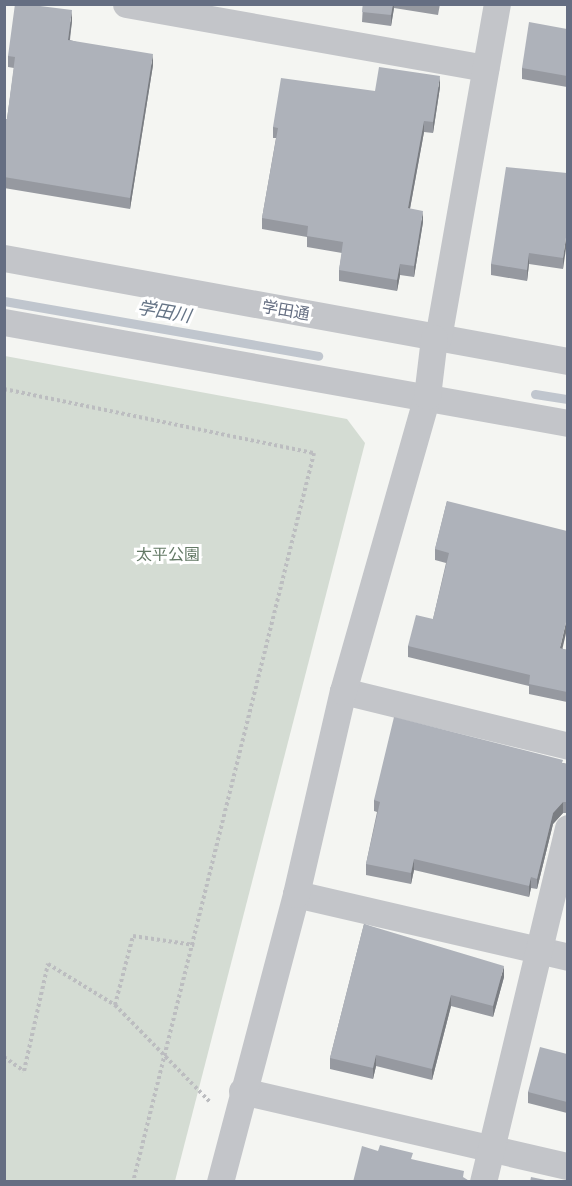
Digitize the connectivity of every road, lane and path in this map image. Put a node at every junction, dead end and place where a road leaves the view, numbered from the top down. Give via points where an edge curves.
1 (126, 4) edge
2 (496, 4) edge
3 (486, 68) junction
4 (4, 258) edge
5 (4, 322) edge
6 (436, 338) junction
7 (567, 361) edge
8 (4, 389) edge
9 (426, 396) junction
10 (567, 423) edge
11 (343, 692) junction
12 (567, 746) edge
13 (567, 828) edge
14 (296, 894) junction
15 (194, 945) junction
16 (538, 950) junction
17 (567, 957) edge
18 (116, 1005) junction
19 (4, 1057) edge
20 (166, 1057) junction
21 (243, 1091) junction
22 (234, 1126) junction
23 (491, 1148) junction
24 (567, 1166) edge
25 (133, 1182) edge
26 (220, 1182) edge
27 (483, 1182) edge

1 - 3 street
2 - 3 street
3 - 6 street
4 - 6 street, 学田通
5 - 9 street
6 - 7 street, 学田通
6 - 9 street
8 - 15 path via 314,453
9 - 10 street
9 - 11 street
11 - 12 street
11 - 14 street
13 - 16 street
14 - 16 street
14 - 21 street
15 - 18 path via 133,936
15 - 20 path
16 - 17 street
16 - 23 street
18 - 19 path via 48,964 24,1071
18 - 20 path
20 - 22 path
20 - 25 path
21 - 22 street
21 - 23 street
22 - 26 street
23 - 24 street
23 - 27 street

